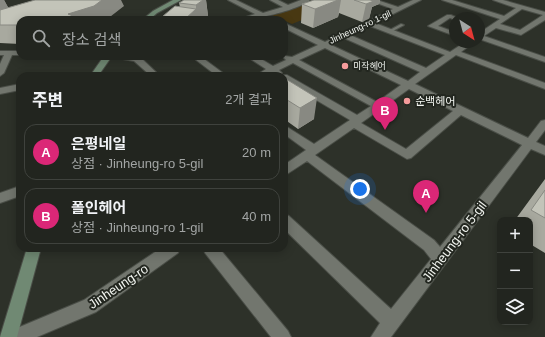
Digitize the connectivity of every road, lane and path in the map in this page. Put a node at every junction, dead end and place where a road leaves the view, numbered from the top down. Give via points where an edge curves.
1 (178, 0) edge
2 (231, 0) edge
3 (273, 0) edge
4 (307, 0) edge
5 (371, 0) edge
6 (414, 0) edge
7 (445, 0) edge
8 (496, 0) edge
9 (288, 7) junction
10 (521, 7) junction
11 (398, 9) junction
12 (262, 14) junction
13 (545, 14) edge
14 (150, 16) edge
15 (255, 16) edge
16 (266, 16) edge
17 (449, 16) edge
18 (545, 17) edge
19 (505, 18) junction
20 (371, 20) junction
21 (402, 26) dead end
22 (485, 26) edge
23 (288, 27) edge
24 (492, 27) junction
25 (390, 31) junction
26 (449, 32) edge
27 (485, 32) edge
28 (343, 35) junction
29 (485, 39) edge
30 (323, 44) junction
31 (462, 48) edge
32 (4, 53) edge
33 (16, 53) edge
34 (453, 54) junction
35 (288, 58) edge
36 (105, 60) edge
37 (138, 60) edge
38 (201, 60) edge
39 (256, 60) edge
40 (285, 60) edge
41 (545, 60) edge
42 (272, 70) junction
43 (97, 72) edge
44 (152, 72) edge
45 (217, 72) edge
46 (268, 72) edge
47 (276, 72) edge
48 (427, 72) junction
49 (0, 73) edge
50 (288, 79) edge
51 (408, 85) junction
52 (545, 86) edge
53 (16, 88) edge
54 (0, 91) edge
55 (378, 106) junction
56 (460, 110) junction
57 (355, 122) junction
58 (545, 122) edge
59 (288, 133) edge
60 (528, 143) junction
61 (545, 151) edge
62 (310, 153) junction
63 (288, 168) edge
64 (16, 192) edge
65 (0, 198) edge
66 (288, 224) edge
67 (33, 252) edge
68 (167, 252) edge
69 (213, 252) edge
70 (441, 259) junction
71 (392, 322) junction
72 (8, 337) edge
73 (16, 337) edge
74 (282, 337) edge
75 (380, 337) edge

1 - 14 main road
2 - 12 street
3 - 9 street
4 - 9 street
5 - 11 street
6 - 11 street, Jinheung-ro 1-gil
7 - 19 street
8 - 10 street
9 - 12 street
10 - 13 street
10 - 19 street
11 - 20 street, Jinheung-ro 1-gil
12 - 15 street
12 - 16 street
17 - 26 street via 432,26
18 - 24 street via 521,33
19 - 24 street
20 - 25 street
20 - 28 street, Jinheung-ro 1-gil
21 - 25 lane
22 - 24 street
23 - 30 street, Jinheung-ro 1-gil
24 - 27 street
25 - 34 street
28 - 30 street, Jinheung-ro 1-gil
28 - 48 street
29 - 41 street
30 - 35 street
30 - 51 street, Jinheung-ro 1-gil
31 - 34 street
32 - 33 street
32 - 49 street
34 - 48 street
34 - 52 street
35 - 55 street
36 - 43 main road
37 - 44 street
38 - 45 street
39 - 42 street
40 - 42 street
42 - 46 street
42 - 47 street
48 - 51 street
50 - 57 street
51 - 55 street
51 - 56 street, Jinheung-ro 1-gil
53 - 54 street
55 - 57 street
56 - 57 street via 407,155
56 - 60 street, Jinheung-ro 1-gil
57 - 62 street
58 - 60 street, Jinheung-ro 5-gil
59 - 62 street
60 - 61 street, Jinheung-ro 1-gil
60 - 70 street, Jinheung-ro 5-gil
62 - 63 street
62 - 70 street via 429,245
64 - 65 street
66 - 71 street
67 - 72 main road
68 - 73 street, Jinheung-ro via 90,306
69 - 74 street
70 - 71 street, Jinheung-ro 5-gil
71 - 75 street, Jinheung-ro 5-gil

